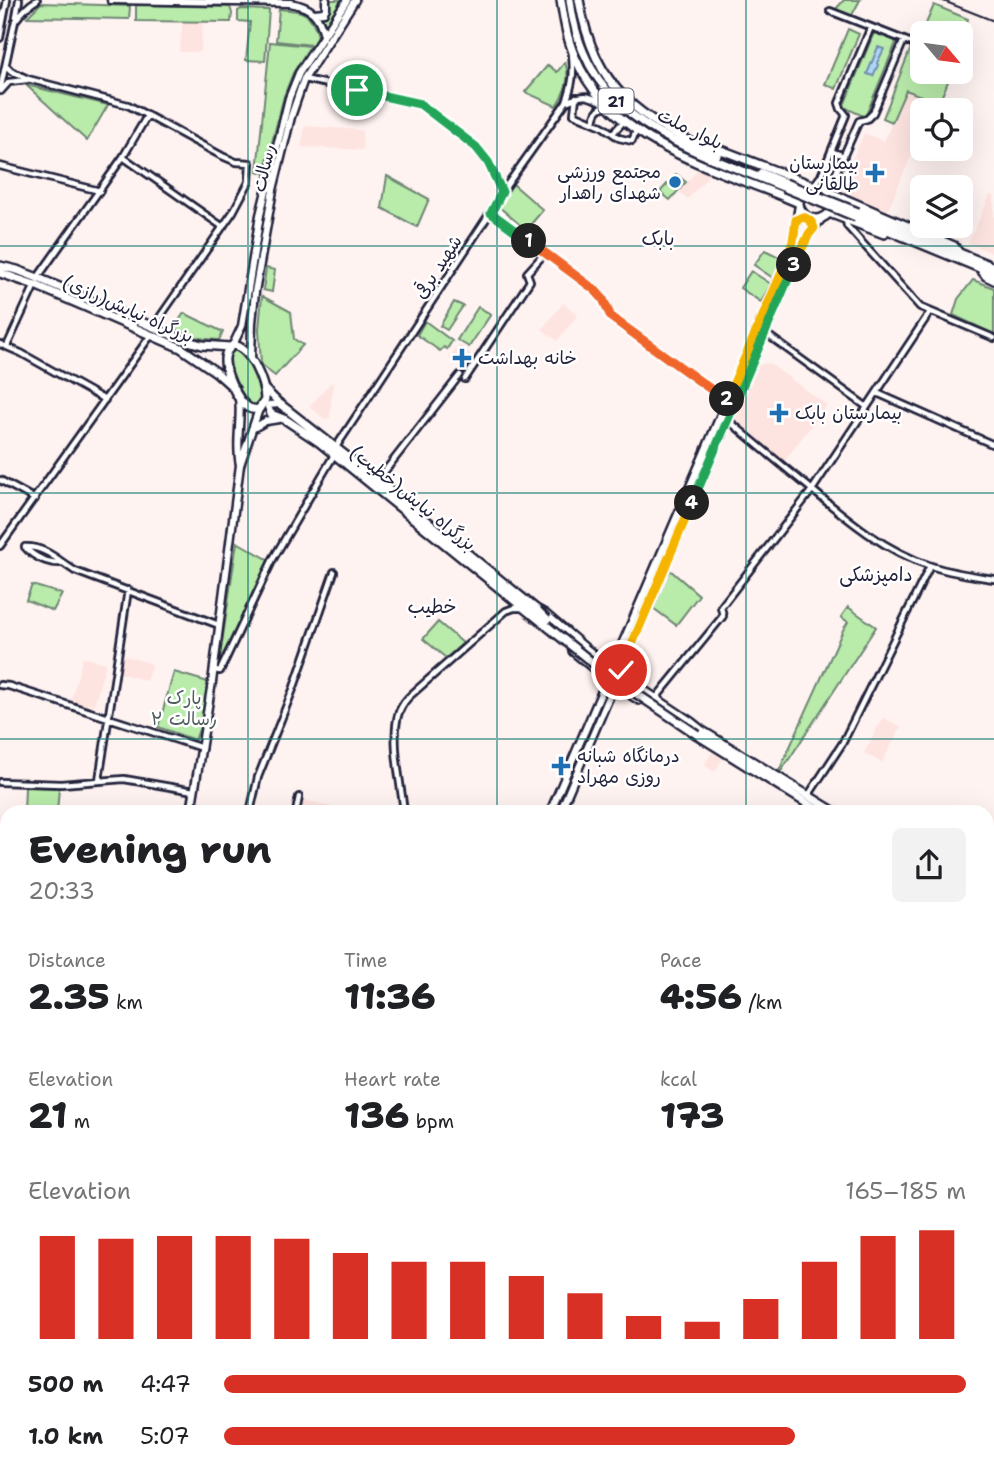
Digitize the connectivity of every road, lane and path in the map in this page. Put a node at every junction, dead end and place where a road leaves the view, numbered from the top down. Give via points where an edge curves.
1 (7, 0) edge
2 (19, 0) edge
3 (37, 0) edge
4 (111, 0) edge
5 (326, 0) edge
6 (347, 0) edge
7 (355, 0) edge
8 (561, 0) edge
9 (570, 0) edge
10 (579, 0) edge
11 (175, 1) edge
12 (186, 1) edge
13 (831, 11) dead end
14 (3, 12) edge
15 (17, 13) junction
16 (314, 13) junction
17 (15, 21) junction
18 (871, 27) junction
19 (324, 35) junction
20 (0, 38) edge
21 (904, 40) junction
22 (910, 42) edge
23 (570, 46) junction
24 (6, 66) junction
25 (28, 79) junction
26 (304, 79) junction
27 (0, 91) edge
28 (576, 97) junction
29 (566, 102) junction
30 (607, 105) junction
31 (147, 116) junction
32 (624, 121) junction
33 (594, 122) junction
34 (636, 131) junction
35 (613, 133) junction
36 (831, 150) junction
37 (844, 156) junction
38 (123, 157) junction
39 (0, 166) edge
40 (783, 185) junction
41 (813, 185) junction
42 (100, 191) junction
43 (502, 192) junction
44 (830, 193) junction
45 (799, 204) junction
46 (857, 211) junction
47 (491, 213) junction
48 (826, 215) junction
49 (796, 220) junction
50 (846, 220) junction
51 (223, 227) junction
52 (814, 228) junction
53 (545, 253) junction
54 (958, 257) junction
55 (0, 266) edge
56 (994, 267) edge
57 (979, 268) junction
58 (0, 272) edge
59 (994, 274) edge
60 (994, 279) edge
61 (36, 281) junction
62 (930, 312) junction
63 (242, 326) junction
64 (152, 331) junction
65 (251, 331) junction
66 (765, 333) junction
67 (994, 338) edge
68 (190, 342) junction
69 (0, 344) edge
70 (7, 346) junction
71 (231, 346) junction
72 (188, 352) junction
73 (251, 359) junction
74 (460, 375) dead end
75 (465, 379) dead end
76 (263, 386) junction
77 (237, 393) junction
78 (877, 393) junction
79 (105, 400) junction
80 (727, 401) junction
81 (280, 404) junction
82 (867, 407) junction
83 (260, 409) junction
84 (271, 414) junction
85 (286, 420) junction
86 (728, 420) junction
87 (252, 429) junction
88 (994, 445) edge
89 (335, 451) junction
90 (240, 465) junction
91 (0, 480) edge
92 (378, 481) junction
93 (812, 490) junction
94 (35, 499) junction
95 (0, 546) edge
96 (62, 564) junction
97 (930, 566) junction
98 (334, 572) dead end
99 (994, 579) edge
100 (128, 590) junction
101 (508, 594) junction
102 (506, 611) junction
103 (534, 611) junction
104 (220, 625) junction
105 (586, 649) junction
106 (594, 655) junction
107 (579, 657) junction
108 (587, 663) junction
109 (214, 670) junction
110 (615, 671) junction
111 (611, 682) junction
112 (0, 685) edge
113 (642, 689) junction
114 (636, 698) junction
115 (656, 698) junction
116 (108, 718) junction
117 (699, 732) junction
118 (202, 748) junction
119 (99, 780) junction
120 (0, 782) edge
121 (194, 791) junction
122 (808, 796) junction
123 (299, 797) dead end
124 (192, 805) edge
125 (252, 805) edge
126 (297, 805) edge
127 (403, 805) edge
128 (553, 805) edge
129 (563, 805) edge
130 (810, 805) edge
131 (823, 805) edge

1 - 14 street
2 - 15 street
3 - 17 street
4 - 11 main road
5 - 16 main road via 324,12
6 - 19 main road, رسالت
7 - 26 main road, رسالت
8 - 23 highway
9 - 40 highway, بلوار ملت / 21 via 584,57 625,110 673,142
10 - 40 highway, بلوار ملت / 21 via 597,61 622,96 649,119
11 - 12 main road
12 - 16 main road via 290,3
13 - 18 street
14 - 15 street via 14,7
14 - 20 street
15 - 17 street
16 - 19 main road
17 - 24 street
18 - 21 street
18 - 36 street via 839,103 846,115
19 - 63 main road, رسالت via 299,73 285,115 260,215
21 - 22 street
21 - 37 street via 873,113 859,121
23 - 29 street via 574,71
23 - 30 highway via 582,72
24 - 25 street
24 - 27 street
25 - 27 street via 9,82
25 - 31 street via 128,105
26 - 43 street via 420,104 476,147
26 - 65 main road, رسالت via 272,190
28 - 29 street
28 - 30 street via 592,97
28 - 33 street via 574,114
29 - 43 street, شهید برقی
30 - 32 highway
30 - 33 street via 598,110
31 - 38 street
31 - 51 street via 222,156 250,163 249,182
32 - 34 highway
32 - 35 street
33 - 35 street
34 - 35 street via 632,142
34 - 40 highway via 681,156
36 - 37 street
36 - 41 street
37 - 44 street
38 - 42 street
38 - 51 street
39 - 42 street
40 - 41 highway
40 - 45 highway
40 - 46 highway, 21, bridge
41 - 44 highway
41 - 45 highway via 803,190
42 - 61 street
43 - 47 street, شهید برقی
44 - 46 highway
44 - 48 highway via 833,203
45 - 48 highway, 21 via 808,217
45 - 49 main road
46 - 50 highway via 849,207
46 - 54 highway, 21
47 - 53 street
47 - 89 street, شهید برقی
48 - 50 highway, 21
48 - 52 main road
49 - 52 main road via 807,218
49 - 80 main road via 785,265
50 - 54 highway, 21 via 930,253
50 - 62 street via 879,263
51 - 64 street
52 - 66 main road
53 - 75 street via 527,273 530,281
53 - 80 street via 595,290 611,317
54 - 56 highway, 21
54 - 57 highway, 21
55 - 61 highway, بزرگراه نیایش(رازی)
57 - 59 highway, 21
57 - 60 highway
58 - 61 highway, بزرگراه نیایش(رازی)
61 - 64 highway, بزرگراه نیایش(رازی)
61 - 70 street
62 - 67 street
62 - 78 street
63 - 65 main road via 245,333
63 - 71 main road, رسالت
64 - 68 highway, بزرگراه نیایش(رازی)
64 - 72 highway, بزرگراه نیایش(رازی)
64 - 79 street
65 - 73 main road, رسالت
66 - 82 street
66 - 86 main road
68 - 71 highway, بزرگراه نیایش(رازی)
68 - 72 main road via 195,348
69 - 70 street
70 - 79 street
71 - 73 highway via 238,345
71 - 77 highway via 225,364
72 - 77 highway, بزرگراه نیایش(رازی)
73 - 76 highway
74 - 92 street
76 - 81 main road
76 - 83 highway via 265,400
77 - 83 highway, بزرگراه نیایش(رازی) via 246,406
77 - 90 main road
78 - 82 street
78 - 88 street
79 - 94 street
80 - 110 main road
81 - 84 main road via 269,405
81 - 89 highway, بزرگراه نیایش(خطیب)
82 - 93 street
83 - 84 main road
83 - 87 main road
84 - 85 highway, بزرگراه نیایش(خطیب)
85 - 87 main road via 273,419
85 - 89 highway, بزرگراه نیایش(خطیب)
86 - 93 street
86 - 110 main road
87 - 90 main road
89 - 92 highway, بزرگراه نیایش(خطیب)
89 - 101 highway, بزرگراه نیایش(خطیب)
89 - 109 street, شهید برقی via 274,559 220,671
90 - 104 main road
91 - 94 street
92 - 103 highway, بزرگراه نیایش(خطیب)
93 - 97 street via 871,537
93 - 115 street via 721,607 723,616
94 - 95 street
96 - 96 street via 56,556 25,547 53,564
96 - 100 street
97 - 99 street
97 - 122 street via 842,744
98 - 125 street
100 - 104 street
100 - 116 street
101 - 102 street
101 - 103 highway, بزرگراه نیایش(خطیب)
102 - 103 street
102 - 127 street via 404,703 396,729
103 - 105 highway via 545,614
103 - 107 highway via 542,625
103 - 117 highway, bridge via 604,672
104 - 109 main road
105 - 106 highway
105 - 107 highway via 586,657
106 - 108 highway via 587,657
106 - 110 highway
107 - 108 highway
108 - 111 highway
109 - 118 main road
110 - 111 main road
110 - 113 highway
111 - 114 highway
111 - 128 main road
111 - 129 main road
112 - 116 street
113 - 114 highway
113 - 115 highway
114 - 117 highway via 687,730
115 - 117 highway
116 - 118 street
116 - 119 street
117 - 122 highway
117 - 130 highway
118 - 121 main road
119 - 120 street
119 - 121 street via 124,779
121 - 124 main road
122 - 131 highway
123 - 126 street

